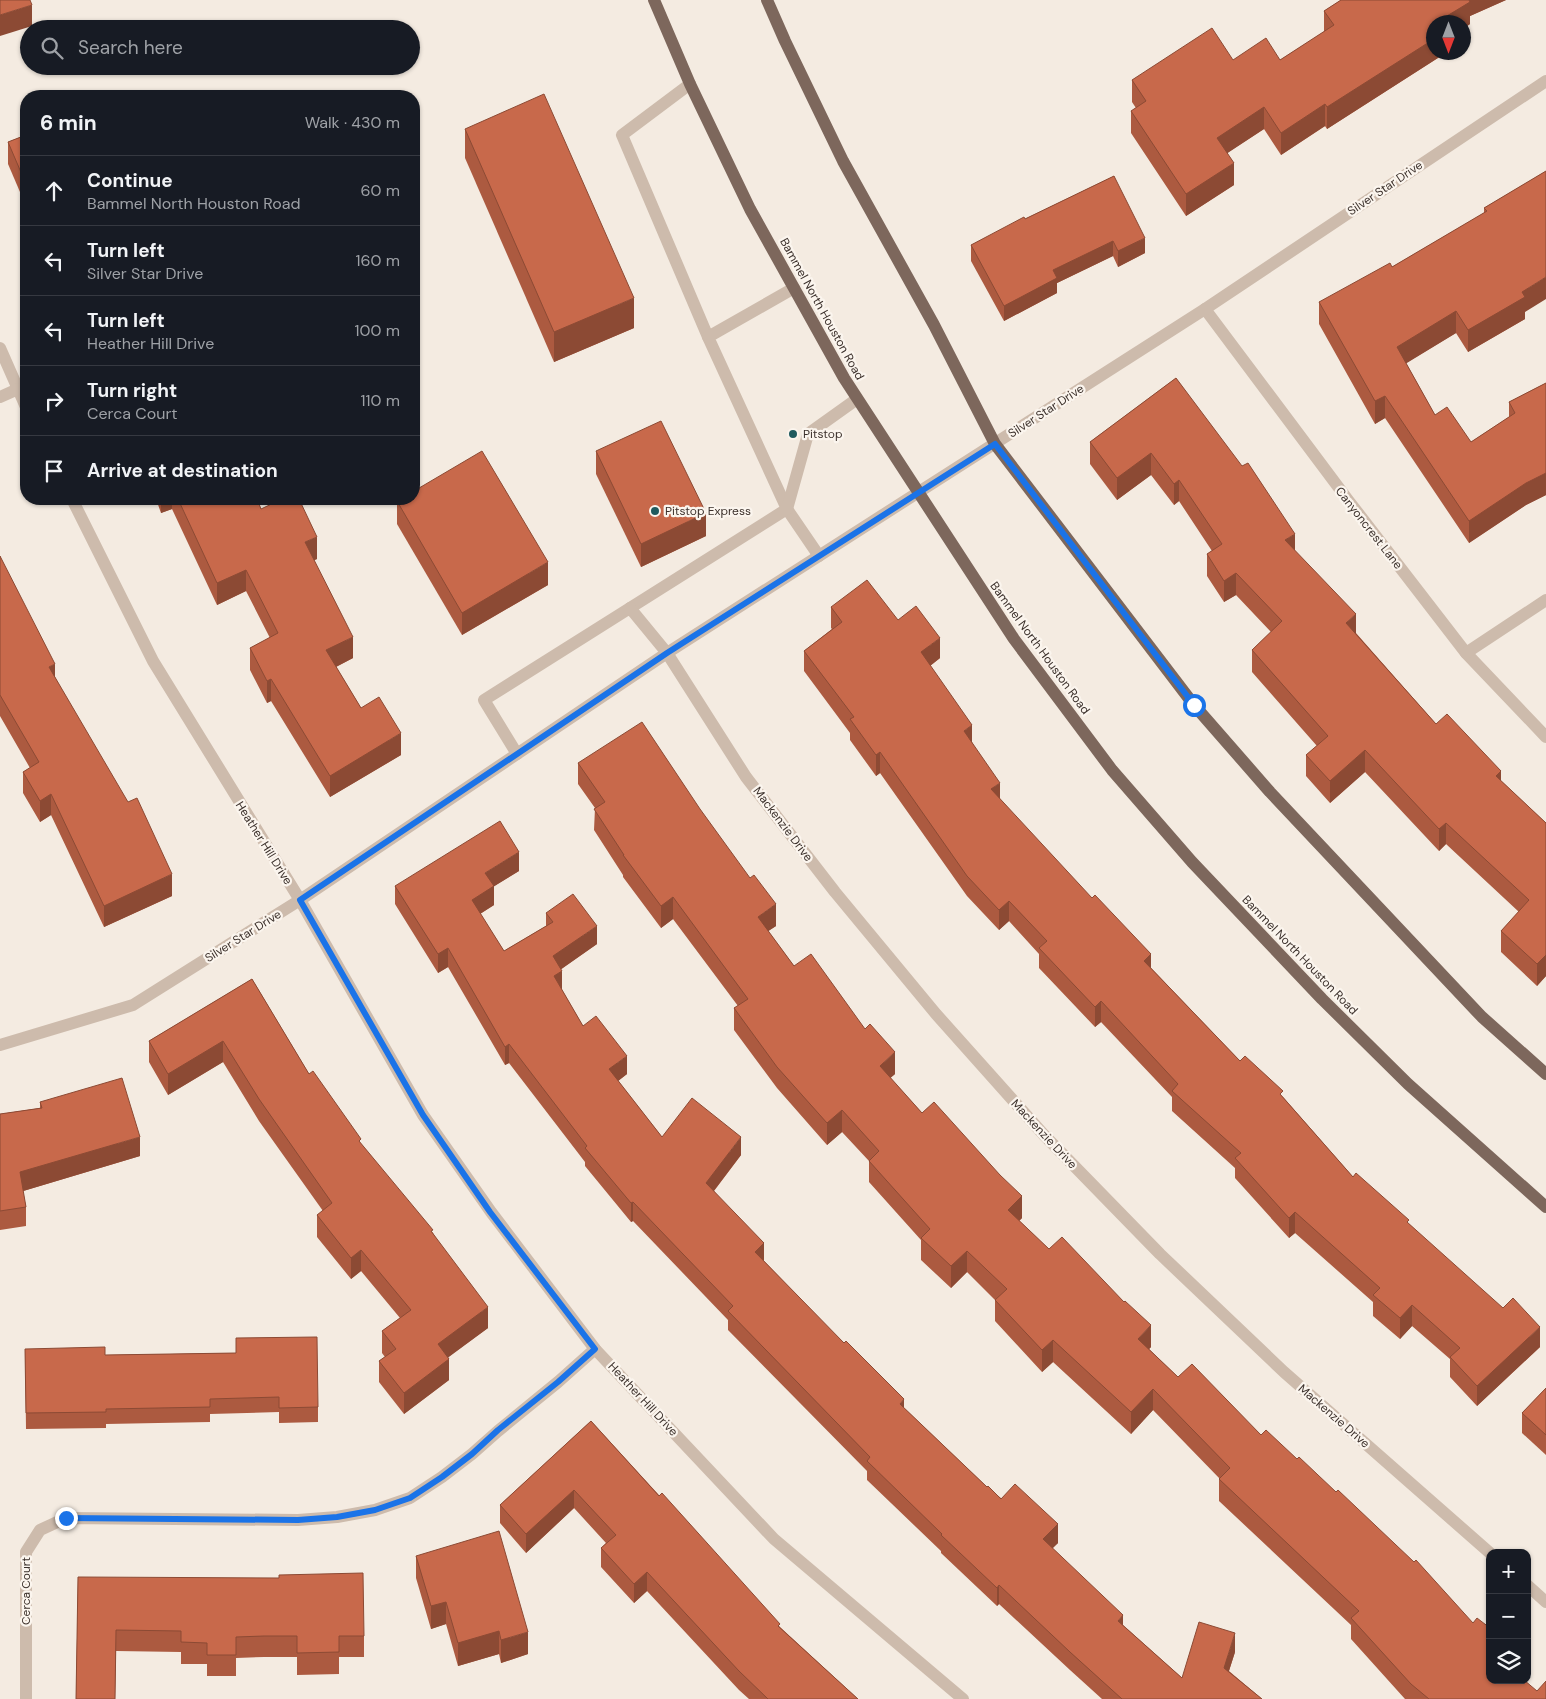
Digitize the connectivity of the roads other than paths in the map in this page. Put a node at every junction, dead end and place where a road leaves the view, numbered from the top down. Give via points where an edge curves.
1 (654, 0) edge
2 (767, 0) edge
3 (1546, 81) edge
4 (690, 84) junction
5 (794, 288) junction
6 (1205, 309) junction
7 (708, 337) junction
8 (0, 348) edge
9 (18, 390) junction
10 (20, 394) edge
11 (0, 397) edge
12 (858, 399) junction
13 (995, 444) junction
14 (917, 493) junction
15 (75, 505) edge
16 (787, 509) junction
17 (819, 556) junction
18 (1546, 600) edge
19 (630, 608) junction
20 (667, 653) junction
21 (1466, 653) junction
22 (1546, 737) edge
23 (517, 754) junction
24 (300, 900) junction
25 (0, 1045) edge
26 (1546, 1074) edge
27 (1546, 1207) edge
28 (595, 1349) junction
29 (1486, 1549) edge
30 (1531, 1589) edge
31 (1546, 1602) edge
32 (26, 1699) edge
33 (963, 1699) edge

1 - 4 main road, Bammel North Houston Road
2 - 13 main road via 843,161 934,325
3 - 6 street, Silver Star Drive
4 - 5 main road, Bammel North Houston Road via 750,209
4 - 7 street via 622,135
5 - 7 street
5 - 12 main road, Bammel North Houston Road
6 - 13 street, Silver Star Drive
6 - 21 street, Canyoncrest Lane
7 - 16 street
8 - 9 street
9 - 10 street
9 - 11 street
12 - 14 main road, Bammel North Houston Road
12 - 16 street via 808,434
13 - 14 street, Silver Star Drive
13 - 26 main road via 1194,705 1270,792 1482,1017
14 - 17 street, Silver Star Drive
14 - 27 main road, Bammel North Houston Road via 1014,639 1112,770 1192,862 1408,1084
15 - 24 street, Heather Hill Drive via 153,661
16 - 17 street
16 - 19 street
17 - 20 street, Silver Star Drive
18 - 21 street
19 - 20 street, Mackenzie Drive
19 - 23 street via 484,700
20 - 23 street, Silver Star Drive
20 - 29 street, Mackenzie Drive via 746,777 835,892 936,1014 1044,1135 1160,1254 1277,1366
21 - 22 street, Canyoncrest Lane
23 - 24 street, Silver Star Drive
24 - 25 street, Silver Star Drive via 133,1005
24 - 28 street, Heather Hill Drive via 423,1115 490,1212
28 - 32 street, Cerca Court via 442,1477 410,1498 375,1510 298,1520 66,1518 40,1530 26,1552
28 - 33 street, Heather Hill Drive via 774,1539
30 - 31 street

